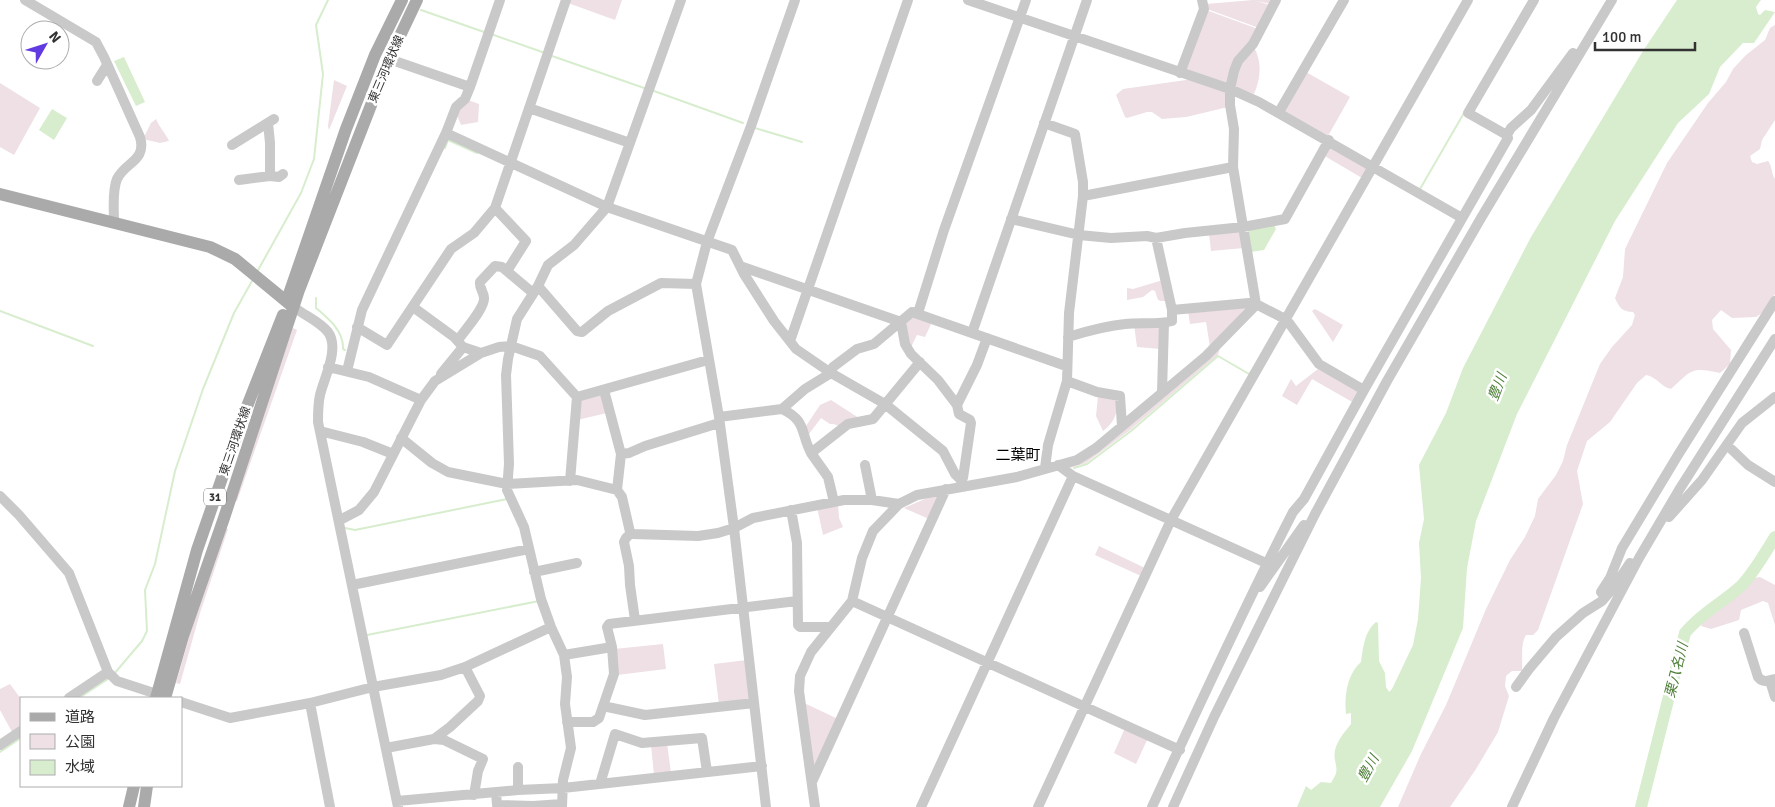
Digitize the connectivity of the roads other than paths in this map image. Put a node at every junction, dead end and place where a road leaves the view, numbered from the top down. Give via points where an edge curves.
1 (25, 0) edge
2 (402, 0) edge
3 (417, 0) edge
4 (500, 0) edge
5 (566, 0) edge
6 (681, 0) edge
7 (795, 0) edge
8 (908, 0) edge
9 (968, 0) edge
10 (1026, 0) edge
11 (1087, 0) edge
12 (1202, 0) edge
13 (1276, 0) edge
14 (1344, 0) edge
15 (1468, 0) edge
16 (1534, 0) edge
17 (1612, 0) edge
18 (1020, 18) junction
19 (1592, 32) junction
20 (1074, 37) junction
21 (389, 59) junction
22 (107, 65) junction
23 (1180, 74) junction
24 (97, 81) dead end
25 (470, 87) junction
26 (1230, 89) junction
27 (529, 108) junction
28 (1279, 112) junction
29 (1044, 123) junction
30 (446, 133) junction
31 (1507, 135) junction
32 (1329, 140) junction
33 (630, 143) junction
34 (232, 145) dead end
35 (510, 162) junction
36 (1372, 166) junction
37 (1233, 167) junction
38 (283, 174) dead end
39 (270, 176) junction
40 (238, 180) dead end
41 (0, 194) edge
42 (1083, 196) junction
43 (607, 207) junction
44 (495, 208) junction
45 (1462, 218) junction
46 (1011, 219) junction
47 (114, 222) junction
48 (1243, 227) junction
49 (1078, 235) junction
50 (1156, 238) junction
51 (707, 242) junction
52 (740, 266) junction
53 (507, 271) junction
54 (696, 284) junction
55 (536, 290) junction
56 (808, 290) junction
57 (1775, 301) edge
58 (290, 304) junction
59 (1256, 304) junction
60 (412, 307) junction
61 (1172, 310) junction
62 (918, 313) junction
63 (1285, 320) junction
64 (901, 322) junction
65 (1164, 323) junction
66 (357, 327) junction
67 (972, 333) junction
68 (1068, 337) junction
69 (987, 338) junction
70 (1775, 339) edge
71 (790, 341) junction
72 (460, 344) junction
73 (511, 346) junction
74 (481, 353) junction
75 (708, 360) junction
76 (920, 362) junction
77 (1066, 366) junction
78 (328, 367) junction
79 (346, 371) junction
80 (831, 373) junction
81 (435, 381) junction
82 (1067, 381) junction
83 (604, 390) junction
84 (1364, 390) junction
85 (1162, 392) junction
86 (577, 397) junction
87 (1775, 397) edge
88 (421, 400) junction
89 (885, 404) junction
90 (957, 405) junction
91 (782, 409) junction
92 (719, 420) junction
93 (1122, 426) junction
94 (320, 431) junction
95 (401, 438) junction
96 (1727, 445) junction
97 (811, 453) junction
98 (393, 454) junction
99 (621, 454) junction
100 (865, 465) dead end
101 (1058, 465) junction
102 (1045, 468) junction
103 (1073, 476) junction
104 (570, 481) junction
105 (1775, 482) edge
106 (507, 484) junction
107 (946, 489) junction
108 (617, 490) junction
109 (0, 496) edge
110 (872, 500) junction
111 (834, 502) junction
112 (899, 504) junction
113 (791, 510) junction
114 (1315, 514) junction
115 (340, 520) junction
116 (1171, 520) junction
117 (1659, 523) junction
118 (734, 528) junction
119 (631, 533) junction
120 (529, 549) junction
121 (1639, 558) junction
122 (577, 563) dead end
123 (1266, 563) junction
124 (534, 572) junction
125 (352, 585) junction
126 (1606, 596) junction
127 (797, 601) junction
128 (852, 601) junction
129 (1248, 601) junction
130 (744, 608) junction
131 (887, 617) junction
132 (635, 620) junction
133 (831, 626) junction
134 (551, 628) junction
135 (1744, 633) dead end
136 (612, 647) junction
137 (564, 655) junction
138 (987, 662) junction
139 (465, 667) junction
140 (111, 675) junction
141 (1773, 680) edge
142 (373, 687) junction
143 (1516, 687) dead end
144 (71, 697) edge
145 (163, 697) edge
146 (1775, 698) edge
147 (182, 702) edge
148 (310, 703) junction
149 (754, 703) junction
150 (603, 706) junction
151 (1084, 707) junction
152 (567, 722) junction
153 (20, 732) edge
154 (434, 739) junction
155 (0, 745) edge
156 (386, 748) junction
157 (1180, 750) junction
158 (762, 766) junction
159 (518, 767) dead end
160 (707, 772) junction
161 (812, 782) junction
162 (600, 784) junction
163 (134, 787) edge
164 (147, 787) edge
165 (563, 788) junction
166 (518, 790) junction
167 (496, 792) junction
168 (474, 794) junction
169 (398, 804) edge
170 (562, 805) edge
171 (129, 807) edge
172 (144, 807) edge
173 (330, 807) edge
174 (766, 807) edge
175 (815, 807) edge
176 (921, 807) edge
177 (1038, 807) edge
178 (1152, 807) edge
179 (1173, 807) edge
180 (1512, 807) edge

1 - 22 street via 92,38
2 - 58 main road, 東三河環状線 / 31 via 375,55 346,130
3 - 21 main road, 東三河環状線 / 31
4 - 25 street
5 - 27 street
6 - 33 street
7 - 51 street
8 - 56 street
9 - 18 street
10 - 18 street
11 - 20 street
12 - 23 street via 1204,9
13 - 26 street via 1252,44 1238,61
14 - 28 street
15 - 36 street
16 - 31 street via 1468,113
17 - 19 street
18 - 20 street
18 - 62 street via 944,230
19 - 31 street via 1571,55 1532,110
19 - 114 street via 1392,372
20 - 23 street
20 - 29 street
21 - 25 street
21 - 58 main road, 東三河環状線 / 31 via 302,281
22 - 24 street
22 - 47 street via 142,143 138,156 117,179
23 - 26 street
25 - 30 street via 465,99 456,107
26 - 28 street
26 - 37 street
27 - 33 street
27 - 35 street
28 - 32 street
29 - 42 street via 1075,134
29 - 46 street
30 - 35 street
30 - 66 street via 362,310
31 - 45 street
32 - 36 street
32 - 48 street via 1284,219
33 - 43 street
34 - 39 street via 271,121
35 - 43 street
35 - 44 street
36 - 45 street
36 - 63 street
37 - 42 street
37 - 48 street
38 - 39 street
39 - 40 street
41 - 47 main road
42 - 49 street
43 - 51 street
43 - 55 street via 574,245 548,265
44 - 53 street via 526,241
44 - 60 street via 474,233 452,249
45 - 84 street
46 - 49 street
46 - 67 street
47 - 58 main road via 210,247 235,259
48 - 50 street
48 - 59 street
49 - 50 street
49 - 68 street
50 - 61 street
51 - 52 street via 732,250
51 - 54 street
52 - 56 street
52 - 71 street
53 - 55 street
53 - 72 street via 495,266 480,282 483,304
54 - 55 street via 661,283 608,311 582,332 577,331
54 - 75 street
55 - 73 street via 517,320
56 - 64 street
56 - 71 street
57 - 126 street via 1622,548 1601,592
58 - 78 street via 329,334 333,345
58 - 145 main road, 東三河環状線 / 31 via 246,409 197,550
59 - 61 street
59 - 63 street
59 - 85 street via 1206,356
60 - 66 street via 387,345
60 - 72 street
61 - 65 street via 1172,321
62 - 64 street via 912,312
62 - 67 street
63 - 84 street via 1319,364
63 - 116 street
64 - 76 street via 905,344
64 - 80 street via 874,344 857,349 833,367
65 - 68 street via 1127,323
65 - 85 street
66 - 79 street
67 - 69 street
68 - 77 street
69 - 77 street
69 - 90 street
70 - 117 street
71 - 80 street via 803,355
72 - 74 street
72 - 81 street
73 - 74 street
73 - 86 street via 540,356
73 - 106 street via 506,375
74 - 81 street
75 - 83 street
75 - 92 street
76 - 89 street
76 - 90 street
77 - 82 street
78 - 79 street
78 - 94 street via 318,407
79 - 88 street
80 - 89 street
80 - 91 street
81 - 88 street
82 - 93 street via 1120,396
82 - 102 street via 1048,445
83 - 86 street
83 - 99 street
84 - 123 street via 1304,499 1292,512
85 - 93 street
86 - 104 street
87 - 96 street via 1742,423
88 - 95 street
89 - 90 street via 943,451 960,479 963,478 971,423 959,414
89 - 97 street via 873,419 848,424
91 - 92 street
91 - 97 street via 797,419
92 - 99 street
92 - 118 street
93 - 101 street via 1077,460
94 - 98 street
94 - 115 street
95 - 98 street
95 - 106 street via 448,472
96 - 105 street via 1748,466
96 - 117 street via 1702,480 1668,518
97 - 111 street via 828,476
98 - 115 street via 370,498 358,510
99 - 108 street
100 - 110 street
101 - 102 street
101 - 103 street
102 - 107 street via 1017,477
103 - 116 street
103 - 138 street
104 - 106 street
104 - 108 street via 586,481
106 - 120 street
107 - 112 street via 917,495
107 - 131 street
108 - 119 street via 622,497
109 - 140 street via 69,573
110 - 111 street
110 - 112 street
111 - 113 street
112 - 128 street via 873,531 860,564
113 - 118 street via 753,518
113 - 127 street via 797,543
114 - 129 street
114 - 179 street
115 - 125 street
116 - 123 street
116 - 151 street
117 - 121 street
118 - 119 street via 698,536
118 - 130 street
119 - 132 street via 624,542
120 - 124 street
120 - 125 street
121 - 126 street via 1630,562
121 - 180 street via 1554,718
122 - 124 street
123 - 129 street
124 - 134 street
125 - 142 street
126 - 143 street via 1556,637
127 - 130 street
127 - 133 street via 800,627
128 - 131 street
128 - 133 street
129 - 157 street
130 - 132 street
130 - 149 street
131 - 138 street
131 - 161 street
132 - 136 street via 609,624 607,630
133 - 161 street via 811,652 800,676 799,691
134 - 137 street
134 - 139 street
135 - 141 street via 1758,676 1761,680
136 - 137 street
136 - 150 street via 614,674
137 - 152 street
138 - 151 street
138 - 176 street
139 - 142 street via 441,675
139 - 154 street via 480,699
140 - 144 street
140 - 145 street via 117,681
141 - 146 street
142 - 148 street
142 - 156 street
147 - 148 street via 230,718
148 - 173 street
149 - 150 street via 645,715
149 - 158 street
150 - 152 street via 597,721
151 - 157 street
151 - 177 street
152 - 165 street via 571,748
153 - 155 street
154 - 156 street
154 - 168 street via 444,740 483,759
156 - 169 street
157 - 178 street
158 - 160 street
158 - 174 street
159 - 166 street
160 - 162 street
160 - 162 street via 702,738 642,743 616,734
161 - 175 street
162 - 165 street
163 - 171 main road
164 - 172 main road
165 - 166 street
165 - 170 street
166 - 167 street
167 - 168 street
167 - 170 street via 497,805
168 - 169 street

